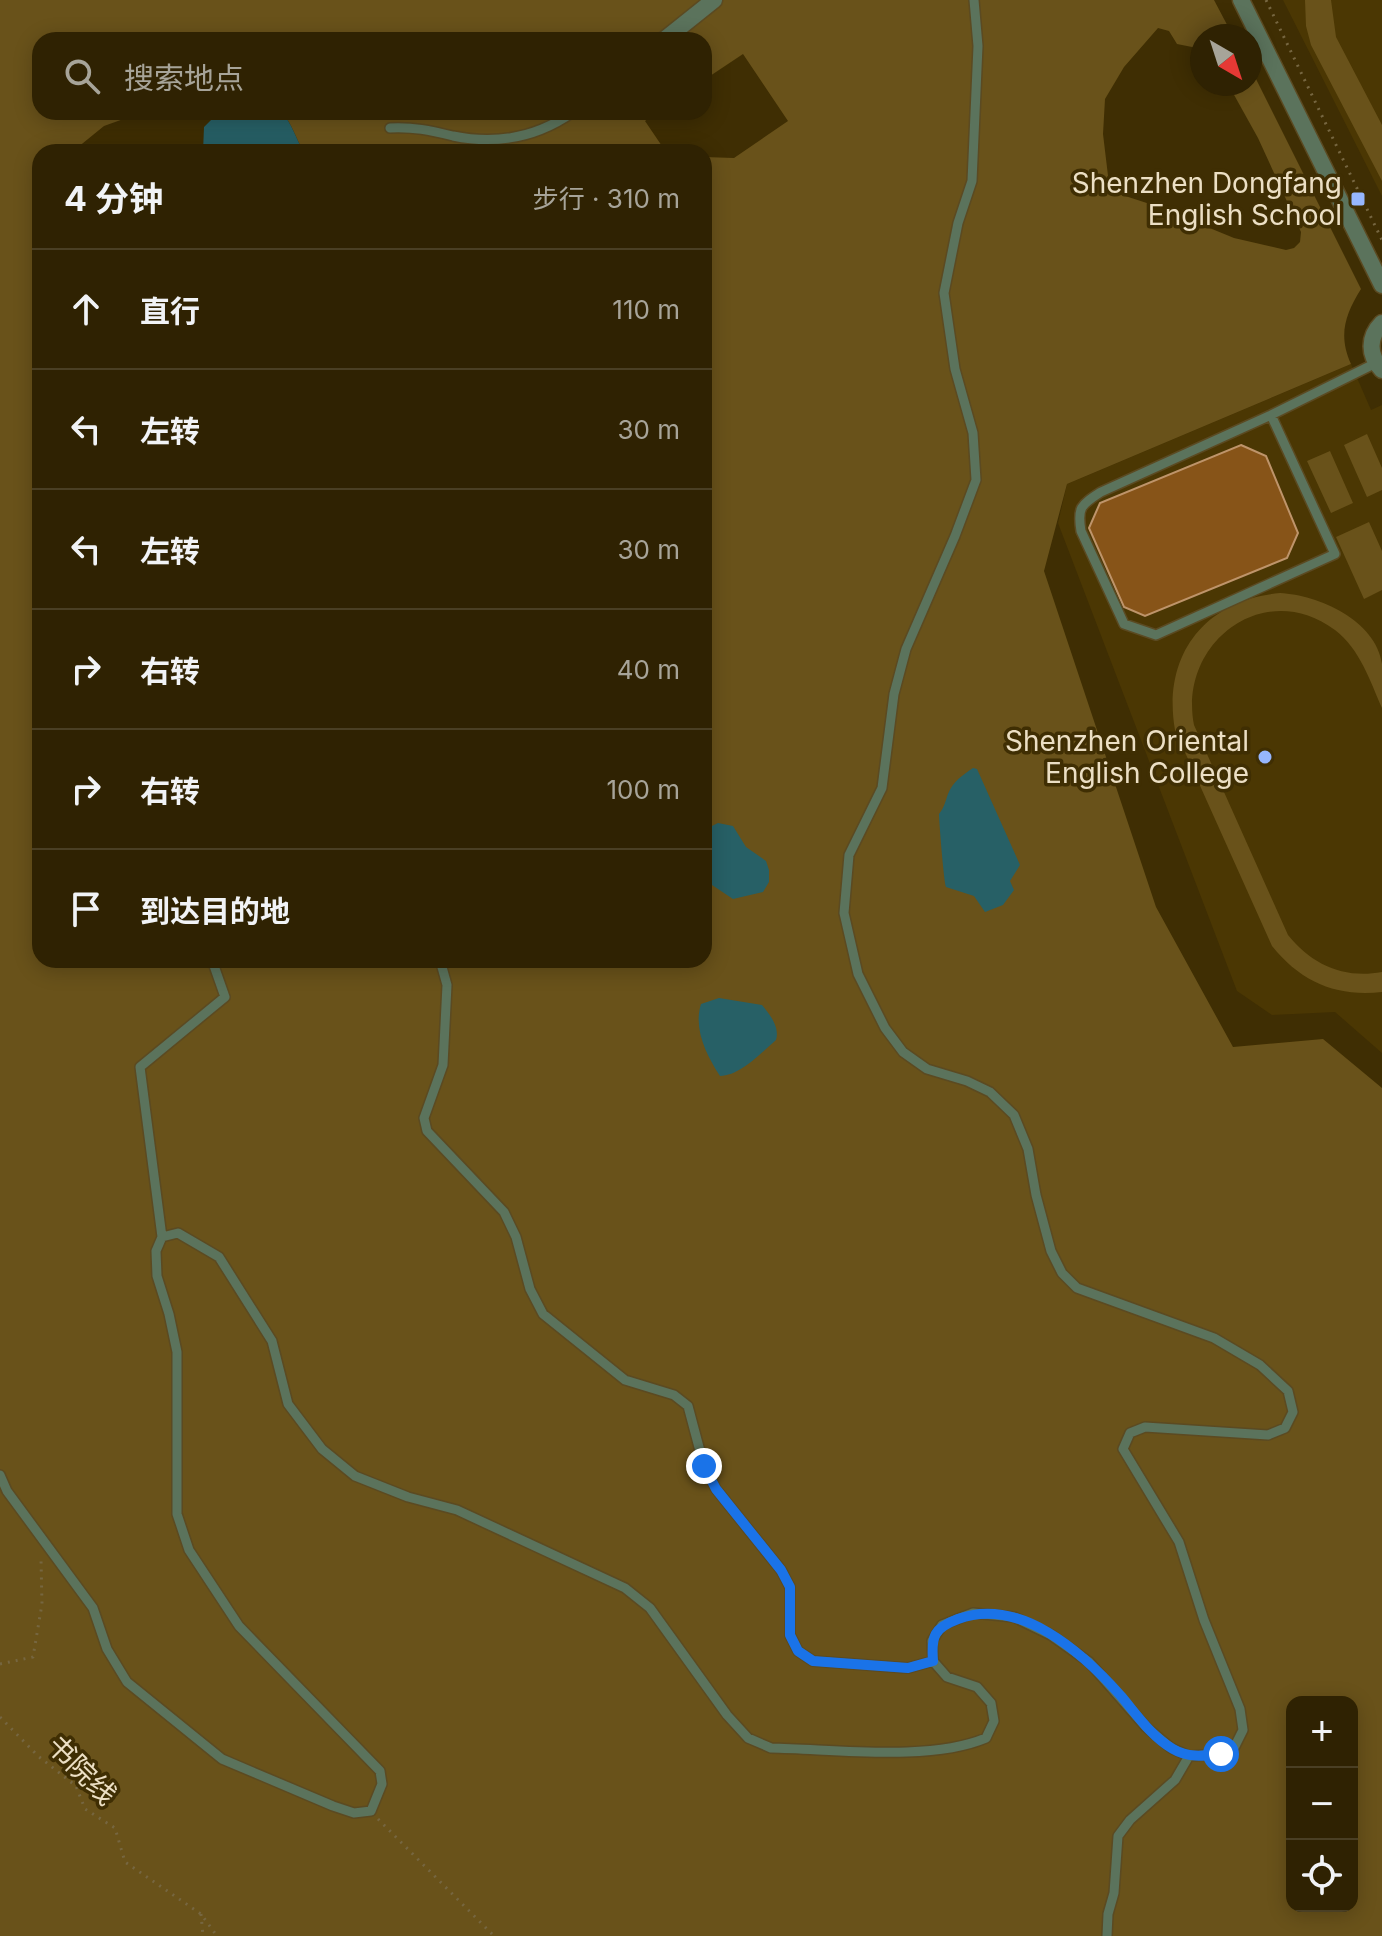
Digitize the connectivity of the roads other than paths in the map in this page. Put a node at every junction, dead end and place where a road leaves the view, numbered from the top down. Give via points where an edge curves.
1 (714, 0) edge
2 (974, 0) edge
3 (1241, 0) edge
4 (674, 32) edge
5 (561, 120) edge
6 (390, 128) dead end
7 (1382, 285) edge
8 (1382, 323) edge
9 (1379, 366) edge
10 (1271, 415) junction
11 (215, 968) edge
12 (442, 968) edge
13 (162, 1237) junction
14 (0, 1475) edge
15 (933, 1661) junction
16 (1189, 1756) junction
17 (1107, 1936) edge

1 - 4 street
2 - 16 lane via 978,46 972,181 944,293 955,369 973,433 976,480 906,649 894,694 882,788 849,855 844,913 858,974 903,1052 927,1069 990,1092 1014,1115 1028,1149 1051,1251 1062,1273 1096,1297 1214,1338 1260,1365 1288,1391 1293,1412 1285,1428 1268,1435 1145,1427 1130,1433 1123,1449 1179,1542 1240,1709 1243,1730 1235,1746 1221,1754
3 - 7 street
5 - 6 lane via 531,135 493,141 424,127
8 - 9 street via 1371,346
9 - 10 lane
10 - 10 lane via 1083,503 1078,515 1081,531 1124,624 1156,635 1335,554
11 - 13 lane via 225,997 140,1067
12 - 15 lane via 447,985 443,1065 424,1118 427,1131 504,1212 543,1314 625,1380 674,1395 688,1406 704,1466 716,1489 790,1587 790,1635 798,1651 813,1661 908,1668
13 - 14 lane via 156,1251 157,1276 177,1352 177,1514 189,1550 239,1626 380,1771 382,1784 371,1811 354,1813 333,1806 222,1759 127,1682 107,1649 93,1608
13 - 15 lane via 178,1233 219,1257 272,1341 288,1404 322,1449 355,1476 457,1510 625,1588 650,1608 748,1738 771,1748 922,1752 986,1738 994,1721 991,1703 977,1687 947,1677
15 - 16 lane via 932,1641 942,1625 973,1613 1014,1617 1089,1662 1146,1727
16 - 17 lane via 1175,1780 1118,1836

